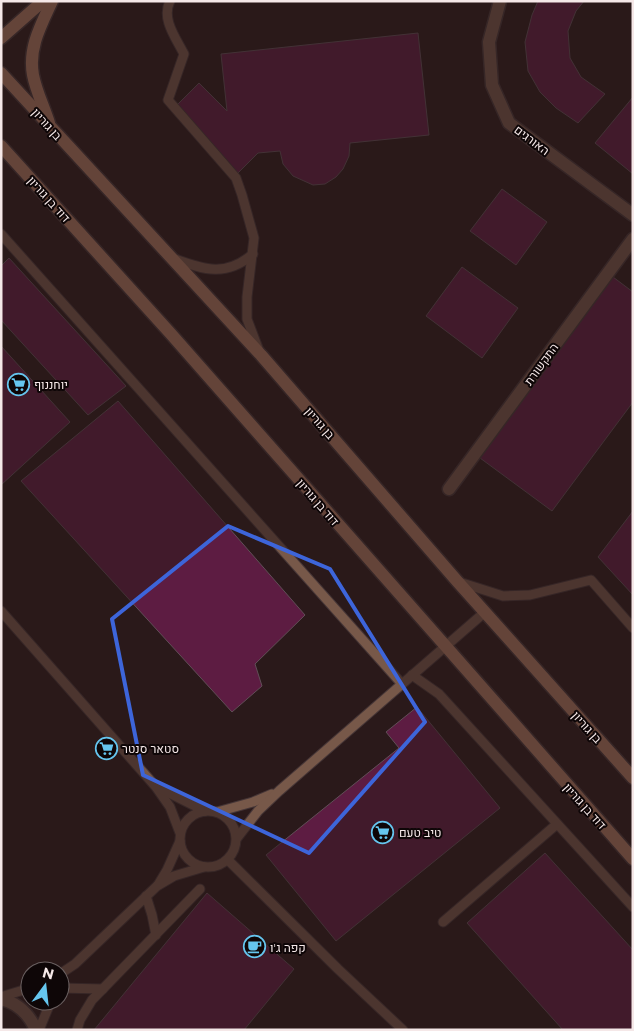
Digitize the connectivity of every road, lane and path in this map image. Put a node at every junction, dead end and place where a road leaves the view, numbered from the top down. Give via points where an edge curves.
1 (43, 1) edge
2 (52, 1) edge
3 (170, 1) edge
4 (500, 1) edge
5 (1, 38) edge
6 (1, 73) edge
7 (52, 130) junction
8 (2, 146) edge
9 (633, 215) edge
10 (1, 234) edge
11 (633, 239) edge
12 (253, 254) junction
13 (174, 259) junction
14 (261, 355) junction
15 (449, 489) dead end
16 (457, 581) junction
17 (1, 611) edge
18 (485, 612) junction
19 (633, 628) edge
20 (445, 647) junction
21 (412, 675) junction
22 (402, 684) junction
23 (633, 778) edge
24 (156, 787) junction
25 (279, 791) junction
26 (206, 811) junction
27 (217, 812) junction
28 (557, 824) junction
29 (180, 837) junction
30 (237, 838) junction
31 (633, 859) edge
32 (228, 860) junction
33 (204, 867) junction
34 (157, 886) junction
35 (200, 889) dead end
36 (146, 896) junction
37 (633, 907) edge
38 (443, 922) dead end
39 (156, 934) junction
40 (75, 964) junction
41 (70, 967) edge
42 (70, 972) edge
43 (70, 987) edge
44 (103, 989) junction
45 (20, 991) edge
46 (1, 998) edge
47 (46, 1011) edge
48 (37, 1030) edge
49 (77, 1030) edge
50 (403, 1030) edge

1 - 5 main road
2 - 7 main road via 33,48 32,63 36,86
3 - 12 lane via 168,22 184,54 168,100 236,178 250,216
4 - 9 street, האורגים via 489,42 492,85 509,123
6 - 7 main road, בן גוריון
7 - 13 main road, בן גוריון
8 - 20 main road, דוד בן גוריון
10 - 22 lane
11 - 15 street, התקשורת
12 - 13 lane via 230,269 210,270
12 - 14 lane via 247,319
13 - 14 main road, בן גוריון
14 - 16 main road, בן גוריון
16 - 18 main road, בן גוריון
16 - 19 lane via 503,596 530,595 591,580
17 - 24 lane
18 - 20 lane
18 - 23 main road, בן גוריון
20 - 21 lane
20 - 31 main road, דוד בן גוריון
21 - 22 lane
21 - 28 lane via 440,694
22 - 25 lane
24 - 26 lane
24 - 29 lane via 170,807
25 - 27 lane
25 - 30 lane
26 - 27 lane
26 - 29 lane via 191,816
27 - 30 lane via 231,822
28 - 37 lane
28 - 38 lane
29 - 33 lane via 181,849 188,860
29 - 34 lane via 168,870
30 - 32 lane via 236,848
32 - 33 lane via 217,866
32 - 50 lane
33 - 34 lane via 174,876
34 - 36 lane
35 - 39 lane
36 - 39 lane
36 - 40 lane
39 - 44 lane
40 - 41 lane
40 - 42 lane
43 - 44 lane
44 - 49 lane via 88,1006
45 - 46 lane
46 - 48 street via 26,1013
47 - 48 lane

